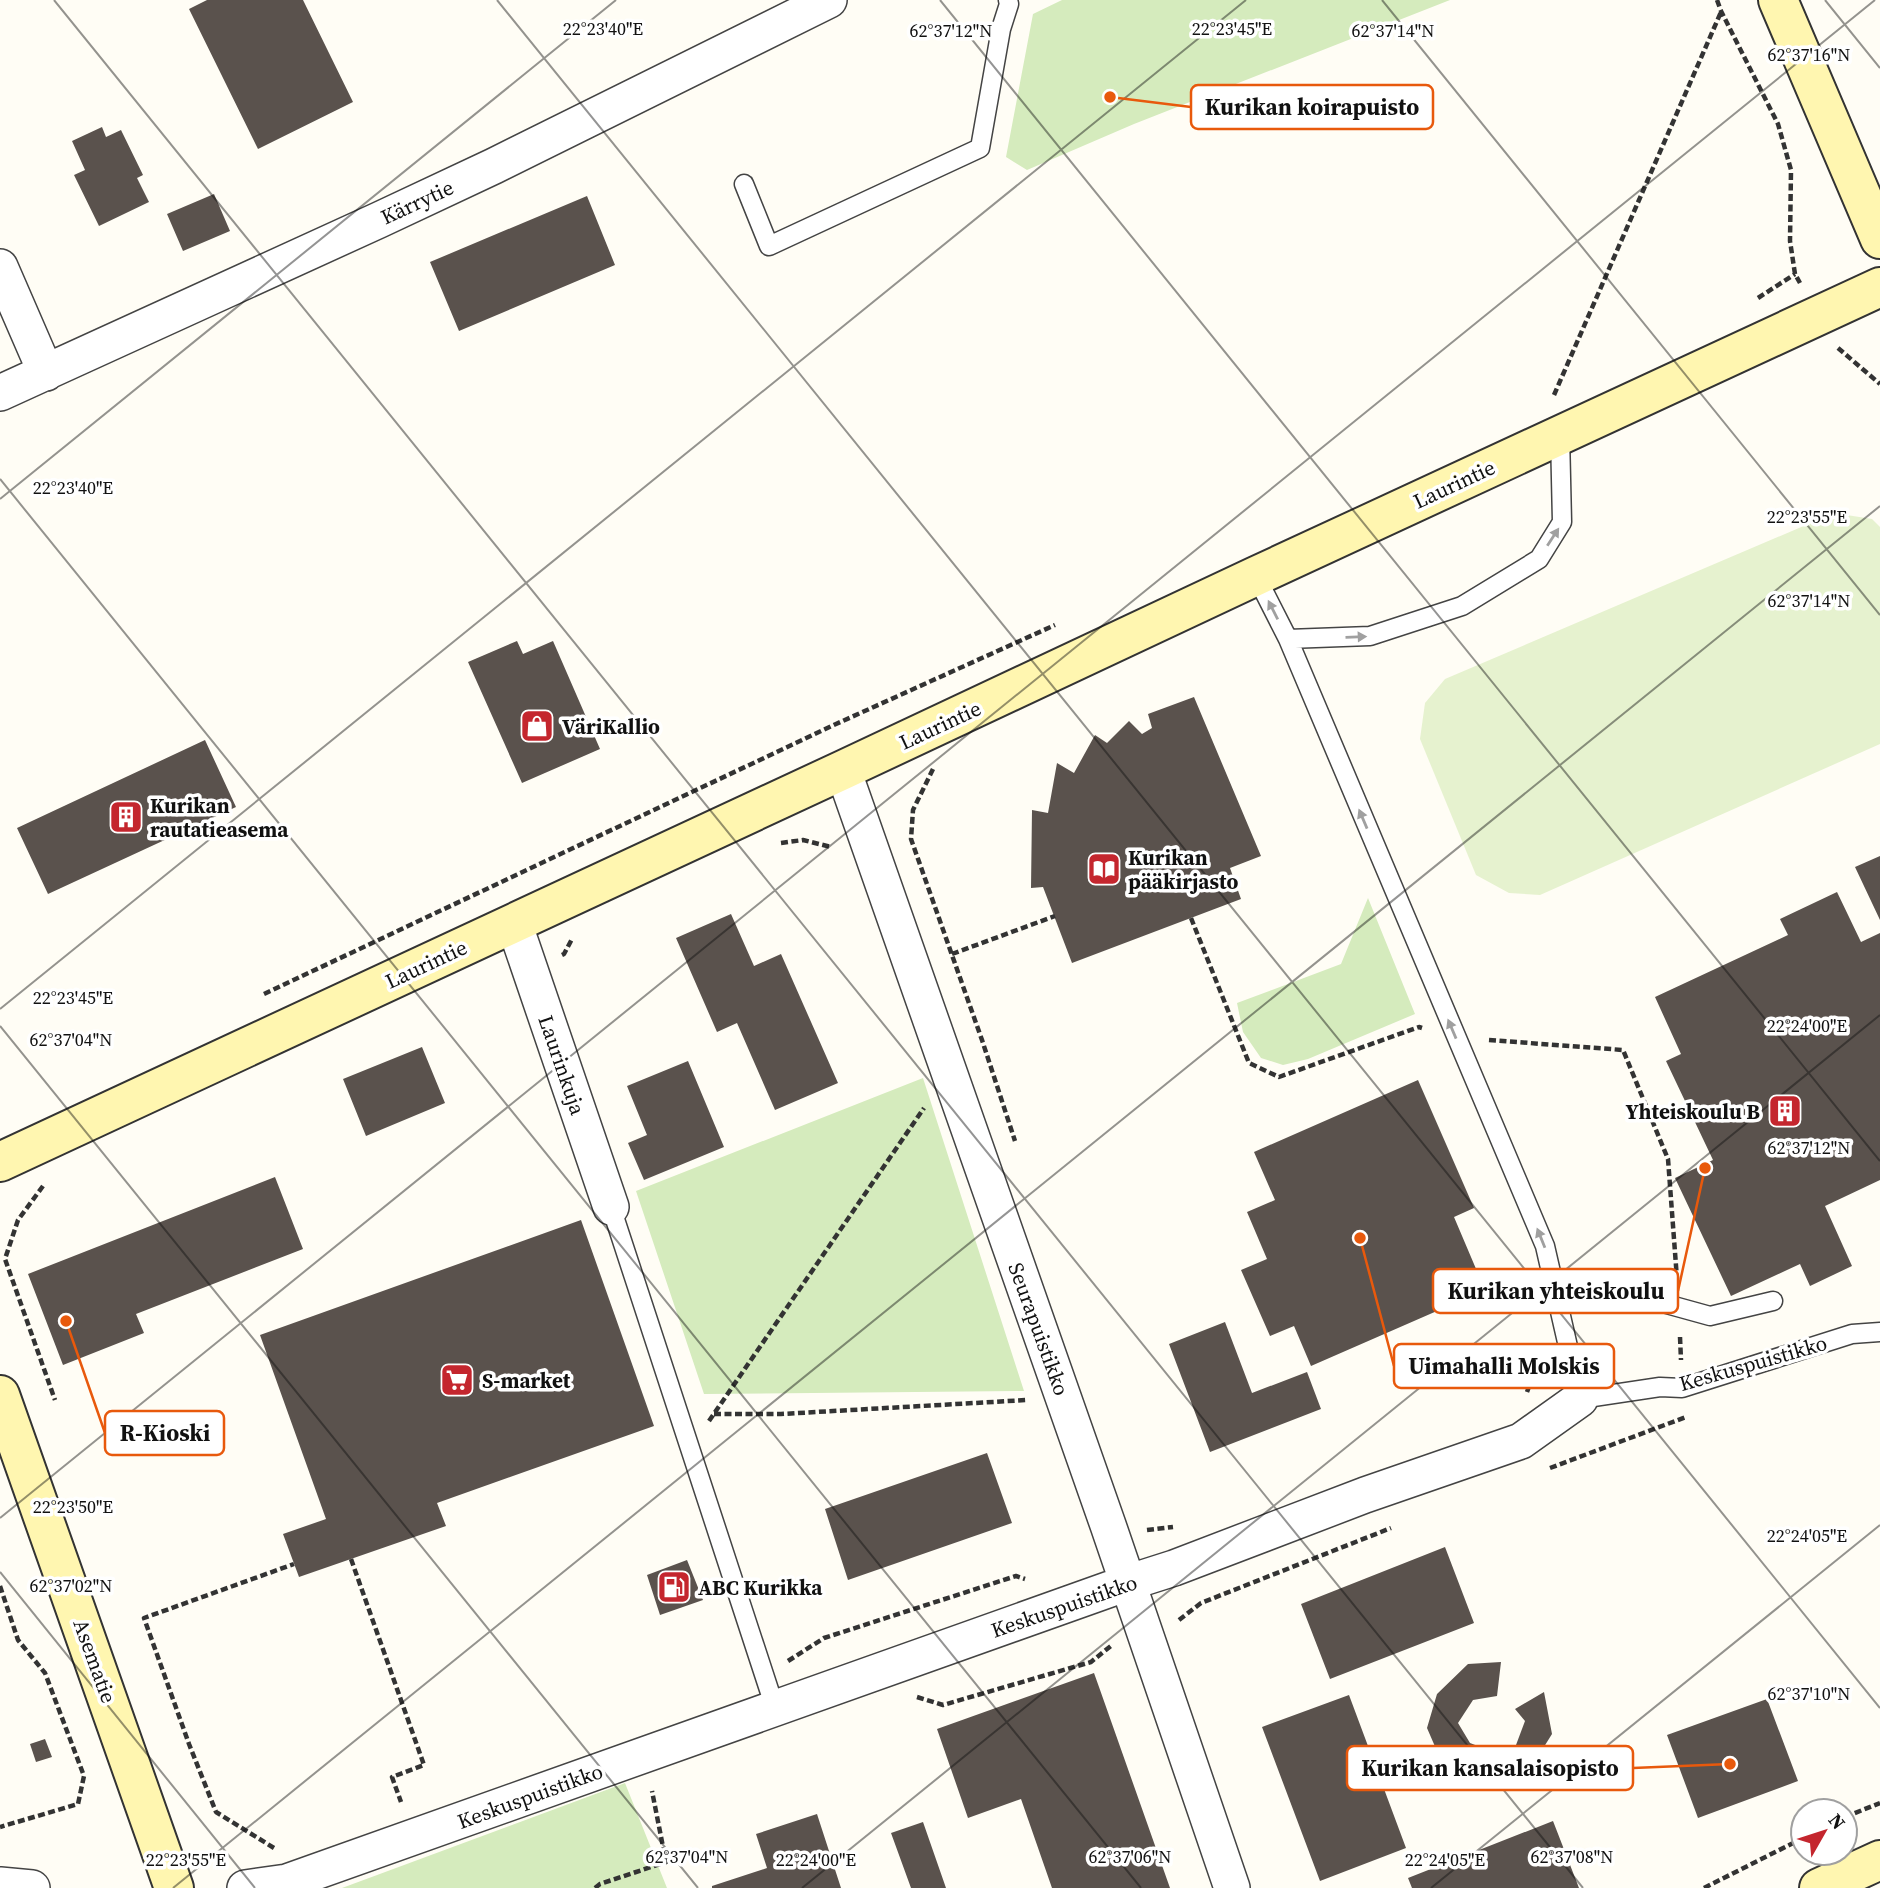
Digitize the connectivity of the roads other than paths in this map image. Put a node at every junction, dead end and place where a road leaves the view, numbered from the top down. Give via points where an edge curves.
1 (829, 0) edge
2 (1008, 0) edge
3 (1779, 0) edge
4 (744, 184) dead end
5 (1880, 239) edge
6 (0, 267) edge
7 (1880, 287) edge
8 (46, 373) junction
9 (0, 393) edge
10 (1556, 418) junction
11 (1256, 576) junction
12 (1287, 639) junction
13 (843, 770) junction
14 (513, 923) junction
15 (13, 1156) edge
16 (611, 1208) joint
17 (1773, 1301) dead end
18 (1558, 1302) junction
19 (1880, 1332) edge
20 (0, 1395) edge
21 (1580, 1399) junction
22 (1127, 1583) junction
23 (775, 1708) junction
24 (1880, 1860) edge
25 (0, 1885) edge
26 (32, 1888) edge
27 (174, 1888) edge
28 (245, 1888) edge
29 (1232, 1888) edge
30 (1819, 1888) edge

1 - 8 street, Kärrytie via 494,166
2 - 4 lane via 980,148 769,246
3 - 5 street
6 - 8 street
7 - 10 street, Laurintie via 1818,316
8 - 9 street, Kärrytie
10 - 11 street, Laurintie
12 -> 10 lane via 1370,636 1462,606 1539,559 1562,522
12 -> 11 lane
11 - 13 street, Laurintie
18 -> 12 lane via 1545,1246
13 - 14 street, Laurintie
13 - 22 street, Seurapuistikko
14 - 15 street, Laurintie
14 - 16 street, Laurinkuja
16 - 23 lane
17 - 18 lane via 1710,1316 1651,1300
18 - 21 lane
19 - 21 lane, Keskuspuistikko via 1852,1334 1682,1388
20 - 27 street, Asematie
21 - 22 street, Keskuspuistikko via 1521,1441
22 - 23 street, Keskuspuistikko
22 - 29 street, Seurapuistikko
23 - 28 street, Keskuspuistikko via 287,1882
24 - 30 street
25 - 26 street

